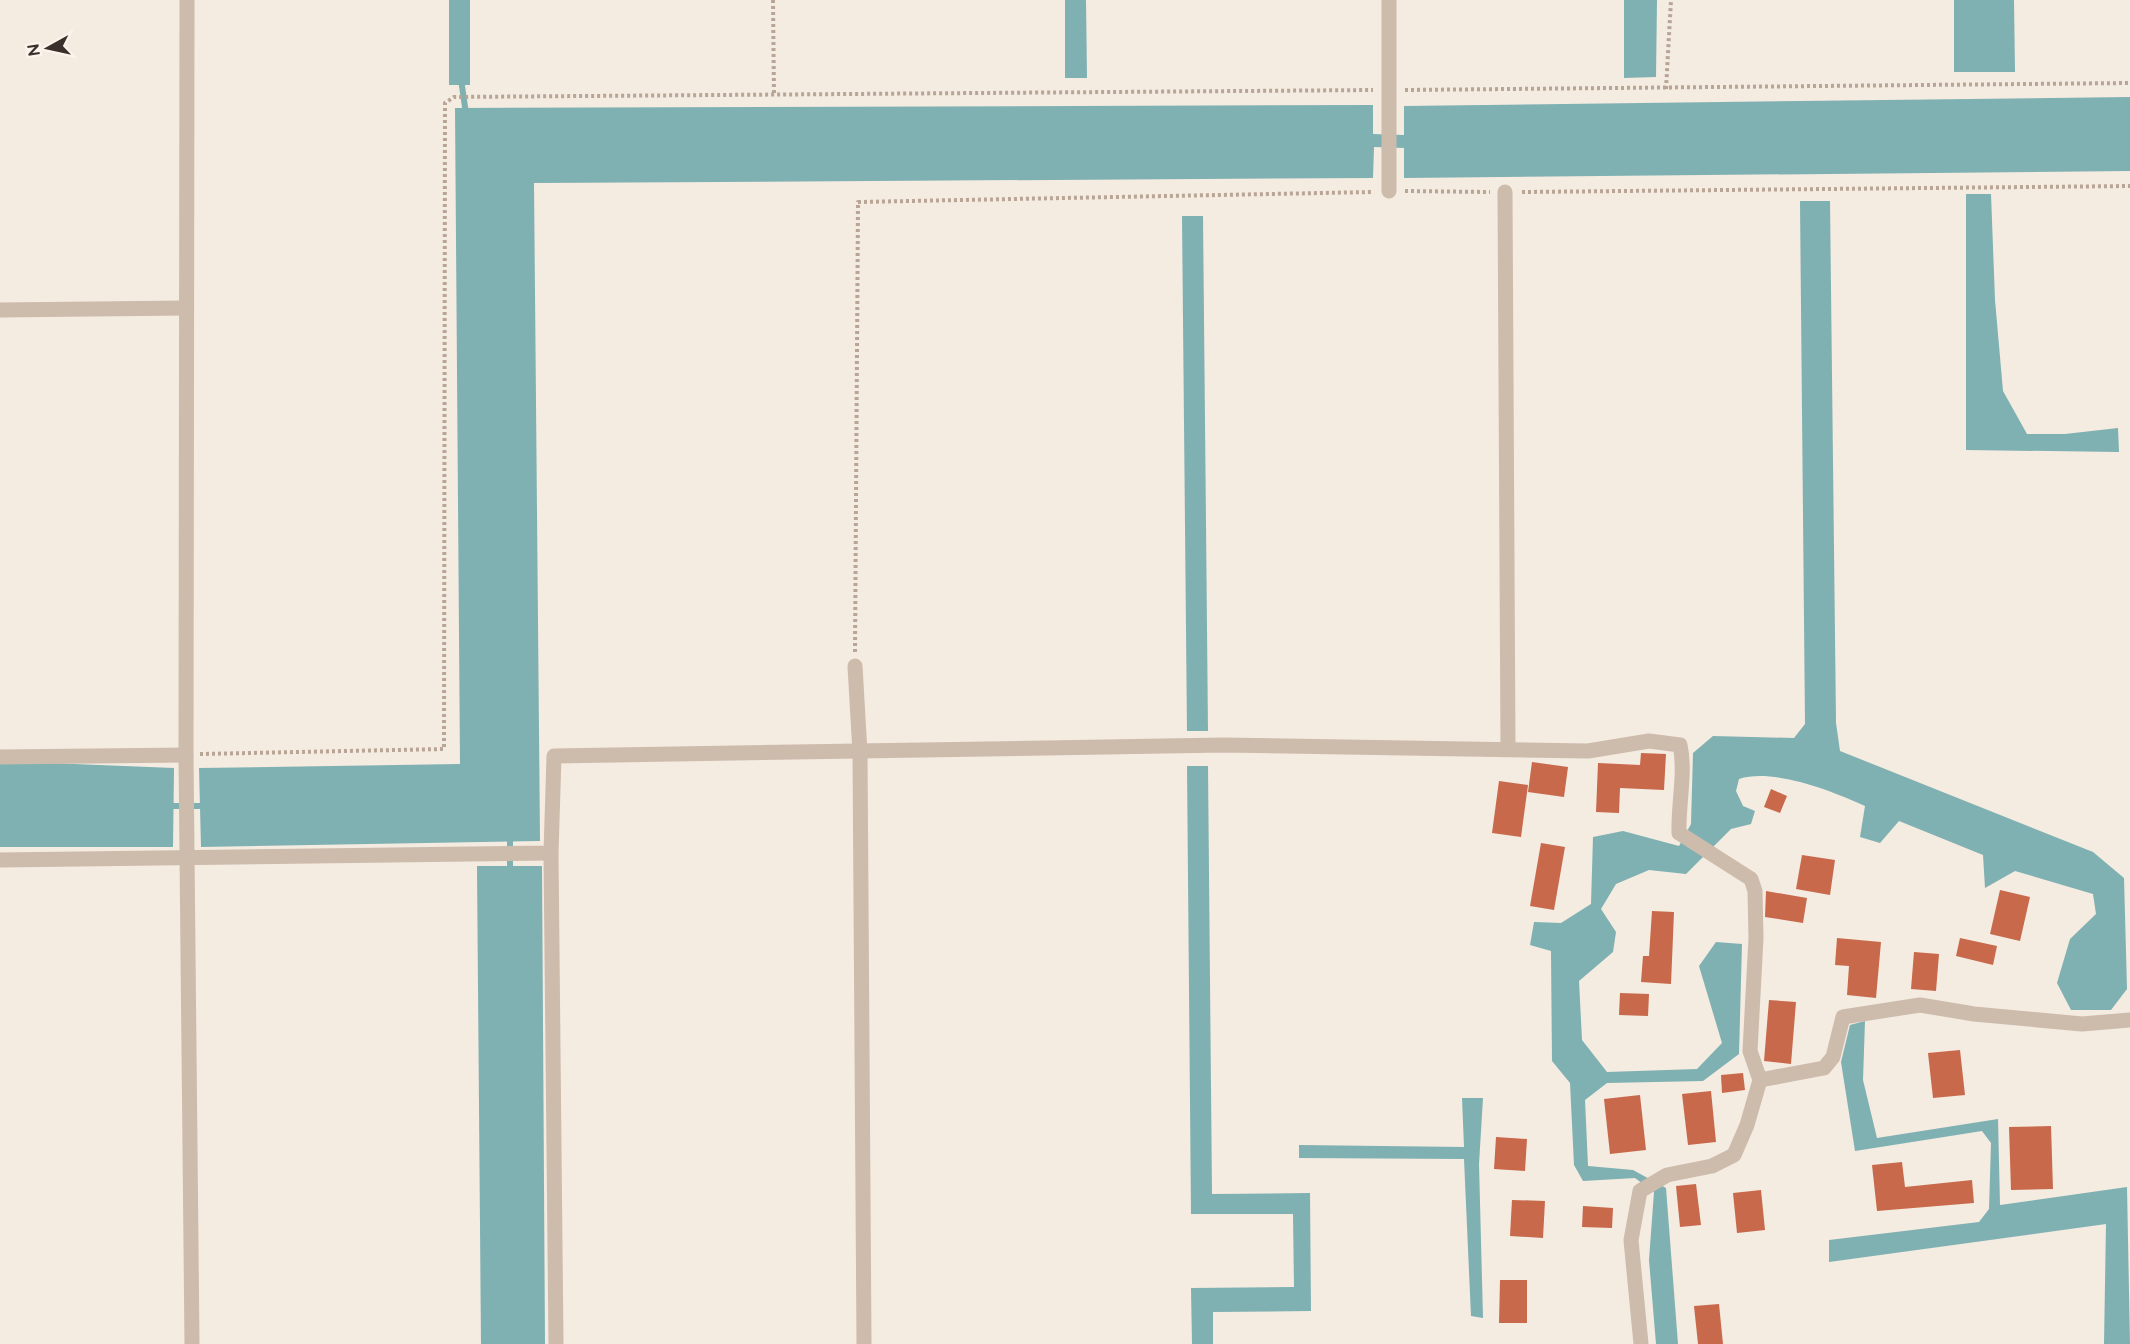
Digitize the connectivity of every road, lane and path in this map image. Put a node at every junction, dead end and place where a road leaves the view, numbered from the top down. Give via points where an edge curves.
1 (187, 0) edge
2 (773, 0) edge
3 (1389, 0) edge
4 (1671, 0) edge
5 (2130, 83) edge
6 (1665, 89) junction
7 (1390, 90) junction
8 (774, 95) junction
9 (2130, 186) edge
10 (1389, 191) junction
11 (1505, 192) junction
12 (186, 308) junction
13 (0, 310) edge
14 (855, 666) joint
15 (1508, 748) junction
16 (860, 753) junction
17 (186, 755) junction
18 (0, 757) edge
19 (551, 853) junction
20 (187, 858) junction
21 (0, 860) edge
22 (2130, 1020) edge
23 (1760, 1080) junction
24 (192, 1344) edge
25 (556, 1344) edge
26 (864, 1344) edge
27 (1641, 1344) edge

1 - 12 street
2 - 8 path
3 - 7 street
4 - 6 path
5 - 6 path
6 - 7 path
7 - 8 path
7 - 10 street
8 - 17 path via 471,97 445,103 444,749
9 - 11 path
10 - 11 path
10 - 14 path via 858,202
11 - 15 street
12 - 13 street
12 - 17 street
14 - 16 street
15 - 16 street via 1224,746
15 - 23 street via 1588,751 1649,741 1680,745 1683,760 1679,833 1751,879 1755,891 1750,1051
16 - 19 street via 554,756
16 - 26 street
17 - 18 street
17 - 20 street
19 - 20 street
19 - 25 street
20 - 21 street
20 - 24 street
22 - 23 street via 2082,1024 1920,1005 1843,1017 1833,1058 1824,1068
23 - 27 street via 1734,1155 1712,1166 1667,1175 1640,1191 1631,1240

